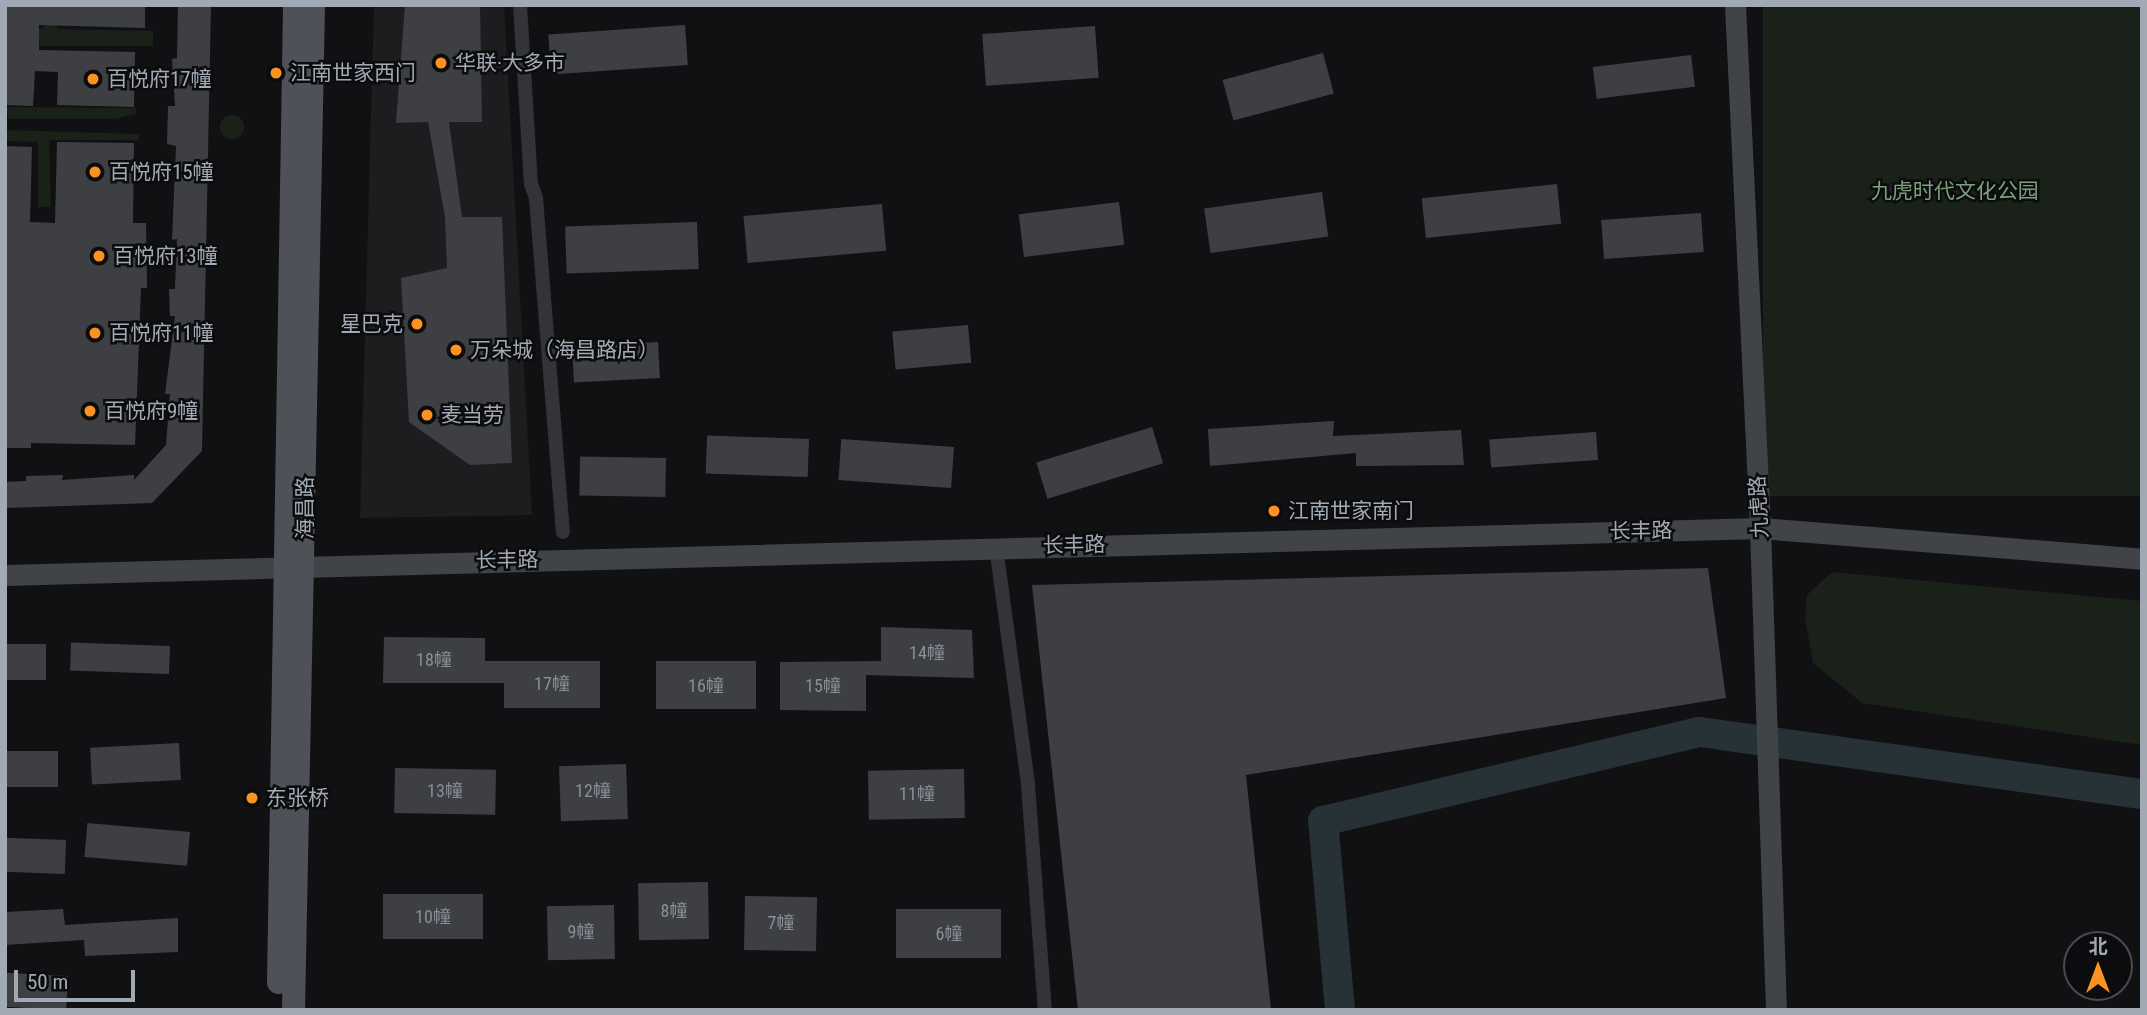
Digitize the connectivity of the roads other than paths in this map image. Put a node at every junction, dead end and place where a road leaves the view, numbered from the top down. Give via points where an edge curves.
1 (294, 5) edge
2 (313, 5) edge
3 (520, 5) edge
4 (1735, 5) edge
5 (1760, 528) junction
6 (563, 532) dead end
7 (996, 547) junction
8 (2142, 559) edge
9 (295, 565) junction
10 (5, 575) edge
11 (278, 1010) edge
12 (293, 1010) edge
13 (1045, 1010) edge
14 (1776, 1010) edge

1 - 9 main road, 海昌路
2 - 9 main road, 海昌路
3 - 6 street via 531,184 536,198
4 - 5 street, 九虎路
5 - 7 street, 长丰路
5 - 8 street, 长丰路
5 - 14 street, 九虎路
7 - 9 street, 长丰路
7 - 13 street via 1028,785
9 - 10 street, 长丰路
9 - 11 main road, 海昌路
9 - 12 main road, 海昌路

